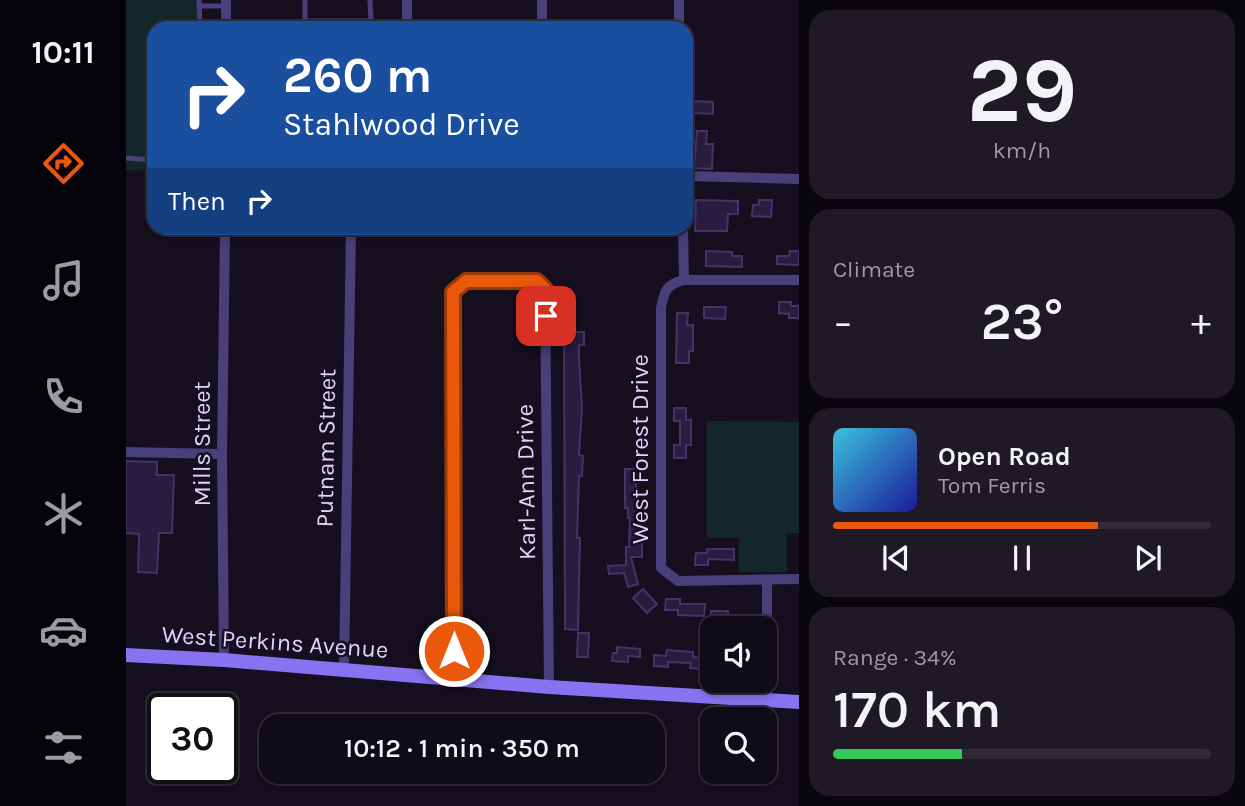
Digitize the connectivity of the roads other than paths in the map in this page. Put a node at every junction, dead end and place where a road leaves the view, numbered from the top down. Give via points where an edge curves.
1 (304, 0) edge
2 (370, 0) edge
3 (407, 0) edge
4 (542, 0) edge
5 (679, 0) edge
6 (199, 3) edge
7 (226, 3) edge
8 (200, 21) edge
9 (226, 21) edge
10 (407, 21) edge
11 (542, 21) edge
12 (679, 21) edge
13 (126, 158) edge
14 (147, 160) edge
15 (693, 176) edge
16 (799, 179) edge
17 (225, 235) edge
18 (351, 235) edge
19 (683, 235) edge
20 (684, 280) junction
21 (799, 280) edge
22 (126, 452) edge
23 (222, 454) junction
24 (799, 579) edge
25 (767, 580) junction
26 (126, 655) edge
27 (224, 660) junction
28 (344, 670) junction
29 (454, 679) junction
30 (549, 687) junction
31 (767, 700) junction
32 (799, 702) edge

1 - 2 lane via 305,21 370,21
3 - 10 street
4 - 11 street
5 - 12 street
6 - 7 lane
6 - 8 lane
7 - 9 street
13 - 14 lane
15 - 16 street
17 - 23 street, Mills Street
18 - 28 street, Putnam Street
19 - 20 street
20 - 21 street
20 - 25 street, West Forest Drive via 665,290 661,308 661,568 678,581
22 - 23 street
23 - 27 street, Mills Street
24 - 25 street
25 - 31 street
26 - 27 main road, West Perkins Avenue
27 - 28 main road, West Perkins Avenue
28 - 29 main road, West Perkins Avenue
29 - 30 main road, West Perkins Avenue
29 - 30 street, Karl-Ann Drive via 453,292 466,281 537,281 545,289
30 - 31 main road, West Perkins Avenue
31 - 32 main road, West Perkins Avenue

